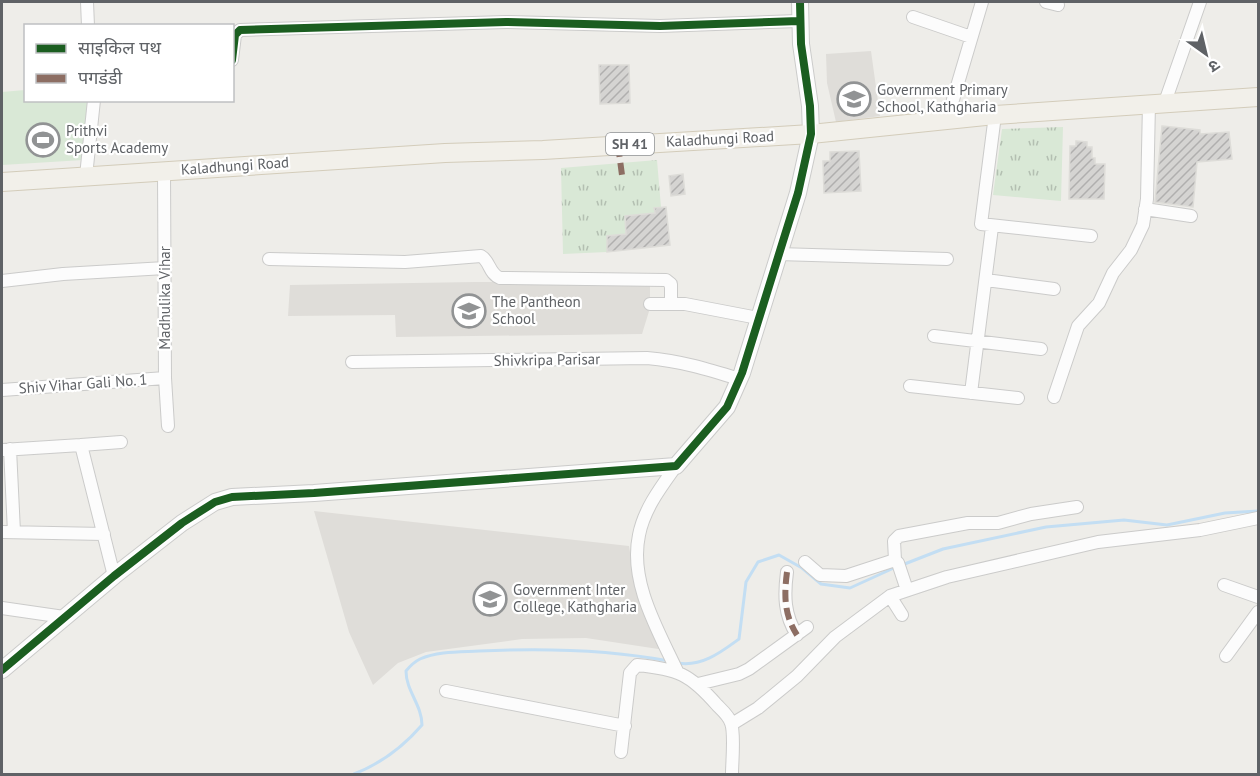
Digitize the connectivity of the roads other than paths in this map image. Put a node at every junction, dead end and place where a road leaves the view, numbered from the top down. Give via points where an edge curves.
1 (87, 2) edge
2 (800, 2) edge
3 (982, 2) edge
4 (1200, 2) edge
5 (913, 17) dead end
6 (800, 21) junction
7 (88, 24) edge
8 (971, 37) junction
9 (234, 43) edge
10 (1258, 97) edge
11 (94, 102) edge
12 (1157, 103) junction
13 (995, 115) junction
14 (947, 120) junction
15 (811, 134) junction
16 (164, 171) junction
17 (86, 176) junction
18 (2, 182) edge
19 (1146, 210) junction
20 (1191, 216) dead end
21 (992, 227) junction
22 (1091, 236) dead end
23 (778, 254) junction
24 (269, 258) dead end
25 (947, 259) dead end
26 (165, 268) junction
27 (986, 280) junction
28 (2, 281) edge
29 (1054, 289) dead end
30 (650, 304) dead end
31 (671, 304) junction
32 (758, 318) junction
33 (934, 336) dead end
34 (978, 340) junction
35 (1041, 349) dead end
36 (352, 362) dead end
37 (165, 378) junction
38 (739, 379) junction
39 (910, 386) dead end
40 (2, 390) edge
41 (971, 393) junction
42 (1054, 397) dead end
43 (1018, 398) dead end
44 (168, 426) dead end
45 (121, 442) dead end
46 (81, 445) junction
47 (6, 450) edge
48 (676, 466) junction
49 (1077, 507) dead end
50 (1258, 518) edge
51 (8, 532) edge
52 (104, 534) junction
53 (805, 562) dead end
54 (898, 566) junction
55 (787, 573) dead end
56 (114, 576) junction
57 (1224, 585) dead end
58 (907, 590) junction
59 (890, 596) junction
60 (1258, 597) edge
61 (2, 608) edge
62 (1258, 612) edge
63 (902, 615) dead end
64 (64, 617) junction
65 (1226, 656) dead end
66 (2, 670) edge
67 (677, 671) junction
68 (698, 684) junction
69 (446, 690) dead end
70 (732, 724) junction
71 (625, 726) junction
72 (621, 752) dead end
73 (732, 774) edge

1 - 7 street
2 - 6 street
3 - 8 street
4 - 12 street
5 - 8 street
6 - 9 street via 660,26 506,22 240,30
6 - 15 street
8 - 14 street
10 - 12 main road, Kaladhungi Road / SH 41
11 - 17 street
12 - 13 main road, Kaladhungi Road / SH 41
12 - 19 street
13 - 14 main road, Kaladhungi Road / SH 41
13 - 21 street via 981,222
14 - 15 main road, Kaladhungi Road / SH 41
15 - 16 main road, Kaladhungi Road / SH 41
15 - 23 street via 798,193
16 - 17 main road, Kaladhungi Road / SH 41
16 - 26 street, Madhulika Vihar
17 - 18 main road, Kaladhungi Road / SH 41
19 - 20 street
19 - 42 street via 1131,250 1113,273 1100,303 1076,331
21 - 22 street
21 - 27 street
23 - 25 street
23 - 32 street
24 - 31 street via 405,262 480,256 500,278 666,280 670,284
26 - 28 street
26 - 37 street, Madhulika Vihar
27 - 29 street
27 - 34 street
30 - 31 street
31 - 32 street
32 - 38 street
33 - 34 street
34 - 35 street
34 - 41 street
36 - 38 street, Shivkripa Parisar via 647,358 698,365
37 - 40 street, Shiv Vihar Gali No. 1
37 - 44 street, Madhulika Vihar
38 - 48 street via 727,407
39 - 41 street
41 - 43 street
45 - 46 street
46 - 47 street
46 - 52 street
47 - 51 street
48 - 56 street via 232,497 199,512
48 - 67 street via 649,508 639,535 637,561 647,602
49 - 54 street via 998,523 968,523 899,536 894,541
50 - 58 street via 1200,530 1098,542
51 - 52 street
52 - 56 street
53 - 54 street via 820,575 846,576
54 - 58 street
55 - 68 street via 787,616 802,631 739,674
56 - 64 street
57 - 60 street
58 - 59 street
59 - 63 street
59 - 70 street via 835,637 758,708
61 - 64 street
62 - 65 street
64 - 66 street
67 - 68 street
67 - 71 street via 637,665 632,668
68 - 70 street
69 - 71 street
70 - 73 street
71 - 72 street

